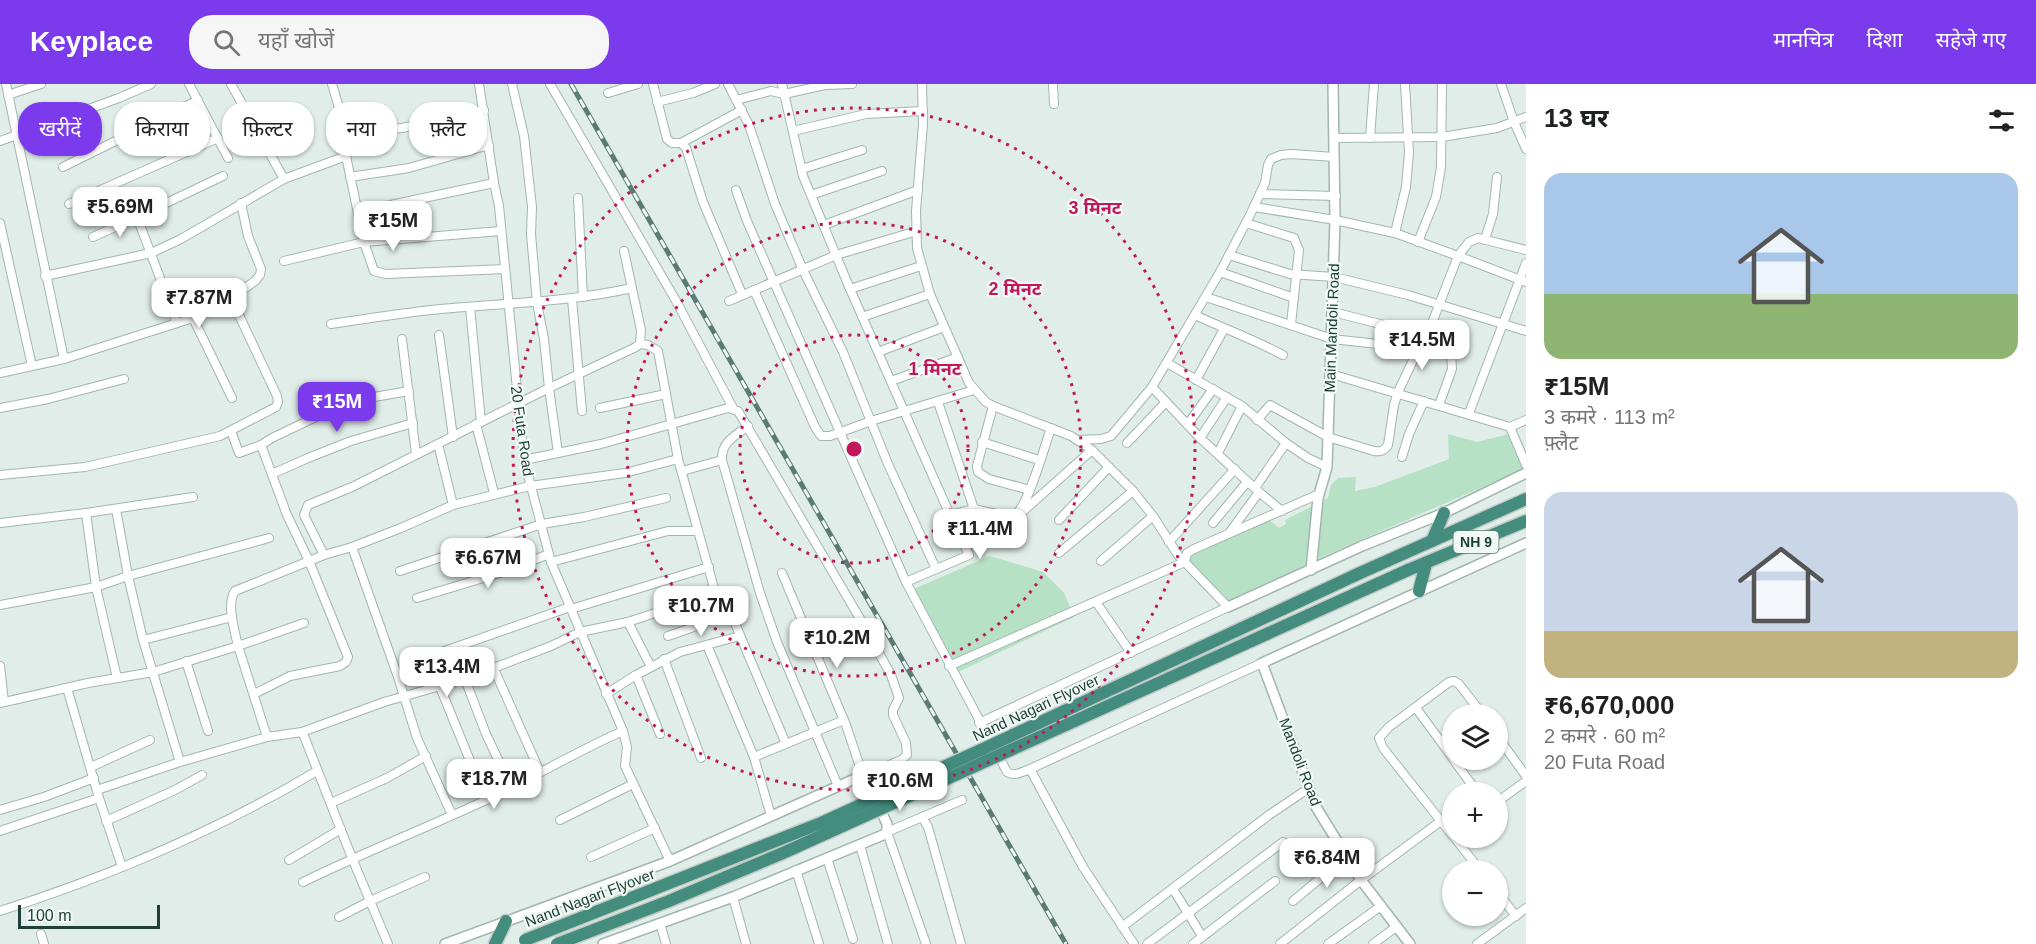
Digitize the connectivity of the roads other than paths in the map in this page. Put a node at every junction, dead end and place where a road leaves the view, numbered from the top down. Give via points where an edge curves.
1 (6, 84) edge
2 (41, 84) edge
3 (151, 84) edge
4 (189, 84) edge
5 (231, 84) edge
6 (332, 84) edge
7 (479, 84) edge
8 (512, 84) edge
9 (550, 84) edge
10 (638, 84) edge
11 (653, 84) edge
12 (715, 84) edge
13 (728, 84) edge
14 (782, 84) edge
15 (852, 84) edge
16 (922, 84) edge
17 (1053, 84) edge
18 (1333, 84) edge
19 (1374, 84) edge
20 (1405, 84) edge
21 (1442, 84) edge
22 (1501, 84) edge
23 (825, 85) edge
24 (608, 93) dead end
25 (784, 94) junction
26 (8, 95) junction
27 (198, 100) junction
28 (736, 100) junction
29 (337, 102) edge
30 (482, 102) edge
31 (657, 102) junction
32 (1054, 104) dead end
33 (742, 110) junction
34 (923, 111) junction
35 (1526, 117) edge
36 (1514, 122) junction
37 (487, 131) edge
38 (793, 131) junction
39 (17, 135) junction
40 (1406, 136) junction
41 (1442, 137) junction
42 (218, 138) junction
43 (1334, 138) junction
44 (1370, 138) junction
45 (0, 141) edge
46 (681, 142) junction
47 (489, 145) junction
48 (1526, 149) edge
49 (862, 150) dead end
50 (346, 156) joint
51 (1334, 156) junction
52 (228, 158) dead end
53 (63, 167) dead end
54 (802, 169) junction
55 (882, 171) dead end
56 (223, 176) dead end
57 (350, 177) junction
58 (1497, 177) dead end
59 (284, 180) junction
60 (494, 183) junction
61 (736, 190) dead end
62 (918, 190) junction
63 (1260, 194) junction
64 (811, 195) junction
65 (1336, 196) junction
66 (578, 198) dead end
67 (241, 203) junction
68 (69, 204) dead end
69 (1254, 207) junction
70 (358, 212) junction
71 (137, 217) junction
72 (1335, 220) junction
73 (1246, 223) junction
74 (0, 224) edge
75 (824, 225) junction
76 (501, 231) junction
77 (917, 231) junction
78 (1395, 233) junction
79 (93, 237) dead end
80 (1485, 239) junction
81 (364, 242) junction
82 (1418, 242) junction
83 (1526, 250) edge
84 (624, 251) dead end
85 (151, 253) junction
86 (836, 255) junction
87 (1229, 255) junction
88 (1458, 256) junction
89 (284, 261) dead end
90 (1526, 263) edge
91 (921, 266) junction
92 (505, 269) junction
93 (803, 270) junction
94 (1220, 272) junction
95 (1296, 275) junction
96 (45, 276) junction
97 (1334, 277) junction
98 (1523, 280) edge
99 (775, 282) junction
100 (632, 288) junction
101 (850, 289) junction
102 (754, 290) junction
103 (742, 294) junction
104 (930, 294) junction
105 (583, 297) junction
106 (1206, 297) junction
107 (1294, 297) junction
108 (231, 298) junction
109 (572, 299) junction
110 (729, 302) dead end
111 (537, 303) junction
112 (1439, 304) junction
113 (508, 305) junction
114 (470, 307) junction
115 (1333, 312) junction
116 (1195, 315) junction
117 (862, 317) junction
118 (193, 318) junction
119 (177, 323) junction
120 (331, 324) dead end
121 (1291, 324) junction
122 (1504, 324) junction
123 (944, 327) junction
124 (1224, 329) junction
125 (1526, 331) edge
126 (439, 335) dead end
127 (1426, 336) junction
128 (402, 339) dead end
129 (1332, 339) junction
130 (640, 344) junction
131 (878, 352) junction
132 (1283, 356) dead end
133 (1415, 356) junction
134 (958, 357) junction
135 (64, 359) junction
136 (1167, 363) junction
137 (32, 366) junction
138 (580, 372) junction
139 (0, 373) edge
140 (1331, 374) junction
141 (124, 380) dead end
142 (1196, 380) junction
143 (891, 381) junction
144 (1152, 387) junction
145 (549, 388) junction
146 (1213, 389) junction
147 (974, 390) junction
148 (409, 391) junction
149 (1398, 392) junction
150 (666, 394) junction
151 (1227, 397) junction
152 (232, 398) dead end
153 (1424, 400) junction
154 (938, 402) junction
155 (1166, 402) junction
156 (517, 404) junction
157 (1439, 405) junction
158 (993, 406) junction
159 (1242, 406) junction
160 (0, 408) edge
161 (600, 408) dead end
162 (733, 408) junction
163 (582, 411) dead end
164 (904, 412) junction
165 (1469, 413) junction
166 (1257, 420) junction
167 (1526, 420) edge
168 (871, 421) junction
169 (412, 423) junction
170 (479, 423) junction
171 (671, 424) junction
172 (1188, 424) junction
173 (748, 426) junction
174 (1510, 427) junction
175 (1050, 428) junction
176 (231, 431) junction
177 (840, 433) junction
178 (453, 437) junction
179 (1328, 437) junction
180 (1200, 438) junction
181 (1079, 440) junction
182 (982, 442) junction
183 (1127, 443) dead end
184 (1286, 443) junction
185 (438, 444) junction
186 (261, 446) junction
187 (1092, 450) junction
188 (558, 453) junction
189 (1218, 453) junction
190 (416, 454) junction
191 (1402, 457) dead end
192 (678, 459) junction
193 (524, 460) junction
194 (722, 460) junction
195 (1040, 460) junction
196 (1526, 465) edge
197 (1327, 467) junction
198 (1108, 468) junction
199 (1235, 470) junction
200 (682, 471) junction
201 (1526, 473) edge
202 (272, 474) junction
203 (0, 476) edge
204 (1247, 482) junction
205 (530, 486) junction
206 (1030, 490) junction
207 (1257, 490) junction
208 (1133, 491) junction
209 (494, 493) junction
210 (1319, 495) junction
211 (193, 497) dead end
212 (666, 498) dead end
213 (1526, 499) edge
214 (453, 505) junction
215 (116, 509) junction
216 (974, 509) junction
217 (1282, 511) junction
218 (86, 513) junction
219 (1444, 513) junction
220 (1017, 514) junction
221 (950, 515) junction
222 (1153, 516) junction
223 (1059, 520) dead end
224 (1526, 521) edge
225 (0, 523) edge
226 (1213, 523) dead end
227 (542, 524) junction
228 (698, 531) junction
229 (1229, 534) junction
230 (269, 538) dead end
231 (1432, 541) junction
232 (1169, 542) junction
233 (1526, 543) edge
234 (352, 547) junction
235 (1059, 553) dead end
236 (324, 555) junction
237 (550, 558) junction
238 (309, 561) junction
239 (1101, 561) dead end
240 (1185, 562) junction
241 (1426, 562) junction
242 (709, 567) junction
243 (936, 569) junction
244 (1311, 570) junction
245 (400, 571) dead end
246 (782, 573) dead end
247 (128, 576) junction
248 (906, 582) junction
249 (96, 588) junction
250 (714, 588) junction
251 (1419, 591) junction
252 (417, 598) dead end
253 (1096, 602) junction
254 (0, 605) edge
255 (570, 608) junction
256 (1228, 608) junction
257 (724, 613) junction
258 (232, 617) junction
259 (304, 622) dead end
260 (628, 622) junction
261 (580, 632) junction
262 (668, 636) dead end
263 (740, 636) junction
264 (143, 640) junction
265 (707, 645) junction
266 (238, 646) junction
267 (439, 653) dead end
268 (1131, 653) junction
269 (664, 659) junction
270 (186, 661) junction
271 (1262, 663) junction
272 (0, 666) edge
273 (949, 666) junction
274 (651, 667) junction
275 (494, 669) junction
276 (153, 672) junction
277 (636, 675) junction
278 (117, 678) junction
279 (465, 679) junction
280 (440, 687) junction
281 (67, 688) junction
282 (254, 694) junction
283 (606, 694) junction
284 (405, 696) junction
285 (2, 703) edge
286 (1475, 704) edge
287 (1416, 708) junction
288 (844, 720) junction
289 (979, 723) junction
290 (208, 731) dead end
291 (623, 731) junction
292 (302, 732) junction
293 (814, 732) junction
294 (660, 734) dead end
295 (267, 737) junction
296 (150, 740) dead end
297 (1442, 743) edge
298 (786, 744) junction
299 (1508, 751) edge
300 (426, 756) junction
301 (754, 757) junction
302 (701, 758) dead end
303 (180, 762) junction
304 (91, 767) junction
305 (1029, 769) junction
306 (317, 771) junction
307 (540, 772) junction
308 (202, 775) dead end
309 (863, 776) junction
310 (1526, 776) edge
311 (94, 778) junction
312 (1526, 782) edge
313 (633, 784) junction
314 (838, 786) junction
315 (511, 787) junction
316 (1309, 788) junction
317 (98, 794) junction
318 (1508, 794) edge
319 (486, 800) junction
320 (962, 800) dead end
321 (331, 803) junction
322 (0, 810) edge
323 (452, 815) junction
324 (771, 816) junction
325 (922, 817) junction
326 (560, 820) dead end
327 (106, 821) junction
328 (1441, 821) joint
329 (655, 828) junction
330 (341, 829) junction
331 (0, 831) edge
332 (887, 832) junction
333 (1282, 842) dead end
334 (860, 845) junction
335 (1463, 848) edge
336 (591, 857) dead end
337 (1346, 857) junction
338 (352, 858) junction
339 (827, 858) junction
340 (289, 860) dead end
341 (1472, 860) edge
342 (670, 861) junction
343 (122, 867) junction
344 (796, 870) junction
345 (425, 877) dead end
346 (1360, 880) junction
347 (1275, 881) dead end
348 (303, 882) dead end
349 (1173, 889) junction
350 (733, 897) junction
351 (370, 901) junction
352 (1293, 901) dead end
353 (1381, 906) junction
354 (1508, 906) edge
355 (1526, 908) edge
356 (0, 911) edge
357 (1187, 914) junction
358 (1516, 916) junction
359 (339, 917) dead end
360 (506, 921) junction
361 (660, 923) junction
362 (1122, 927) junction
363 (1396, 927) junction
364 (41, 934) dead end
365 (1202, 936) junction
366 (853, 939) dead end
367 (623, 940) edge
368 (520, 942) edge
369 (44, 944) edge
370 (388, 944) edge
371 (445, 944) edge
372 (495, 944) edge
373 (557, 944) edge
374 (603, 944) edge
375 (666, 944) edge
376 (746, 944) edge
377 (819, 944) edge
378 (888, 944) edge
379 (926, 944) edge
380 (961, 944) edge
381 (1134, 944) edge
382 (1147, 944) edge
383 (1193, 944) edge
384 (1280, 944) edge
385 (1328, 944) edge
386 (1373, 944) edge
387 (1410, 944) edge
388 (1477, 944) edge

1 - 26 street
2 - 26 street
3 - 39 street
4 - 27 street
5 - 59 street
6 - 29 street
7 - 30 street, 20 Futa Road
8 - 111 street via 524,136
9 - 162 street via 675,299
10 - 24 street
11 - 31 street
12 - 31 street
13 - 28 street
14 - 25 street
15 - 23 street
16 - 34 street
17 - 32 street
18 - 43 street, Main Mandoli Road
19 - 44 street
20 - 40 street
21 - 41 street
22 - 36 street
23 - 25 street
25 - 28 street via 771,91
25 - 38 street
26 - 39 street
27 - 42 street
27 - 53 street
28 - 33 street
31 - 46 street via 667,139
33 - 46 street
33 - 93 street
34 - 38 street via 866,114
34 - 62 street
35 - 36 street
36 - 41 street
36 - 48 street
37 - 47 street, 20 Futa Road
38 - 54 street
39 - 45 street
39 - 96 street
40 - 41 street
40 - 44 street
40 - 78 street via 1406,187
41 - 82 street via 1436,197
42 - 52 street
42 - 68 street
43 - 44 street
43 - 51 street, Main Mandoli Road
46 - 103 street
47 - 57 street via 410,168
47 - 60 street, 20 Futa Road
49 - 54 street
50 - 57 street
50 - 59 street
51 - 63 street via 1292,154 1271,159
51 - 65 street, Main Mandoli Road
54 - 64 street
55 - 64 street
56 - 71 street
57 - 70 street
58 - 80 street via 1493,214
59 - 67 street
60 - 70 street
60 - 76 street, 20 Futa Road
61 - 99 street
62 - 75 street
62 - 77 street
63 - 65 street
63 - 69 street
64 - 75 street
65 - 72 street, Main Mandoli Road
66 - 105 street
67 - 85 street
67 - 108 street via 261,269 255,281
69 - 72 street
69 - 73 street
70 - 81 street
71 - 79 street
71 - 85 street
72 - 78 street
72 - 97 street, Main Mandoli Road
73 - 87 street
73 - 95 street via 1294,238 1299,250
74 - 137 street
75 - 86 street
76 - 81 street
76 - 92 street, 20 Futa Road
77 - 86 street
77 - 91 street
78 - 82 street
80 - 83 street
80 - 88 street via 1473,239
81 - 89 street
81 - 92 street via 371,266 380,274
82 - 88 street
84 - 100 street
85 - 96 street
85 - 119 street
86 - 93 street
86 - 101 street
87 - 94 street
87 - 95 street
88 - 98 street
88 - 112 street
90 - 98 street
91 - 101 street
91 - 104 street
92 - 113 street, 20 Futa Road
93 - 99 street
93 - 168 street
94 - 106 street
94 - 107 street
95 - 97 street
95 - 107 street
96 - 135 street
97 - 112 street
97 - 115 street, Main Mandoli Road
98 - 122 street
99 - 102 street
99 - 177 street
100 - 105 street
100 - 130 street
101 - 117 street
102 - 103 street
102 - 177 street via 818,433 825,437
103 - 110 street
104 - 117 street
104 - 123 street
105 - 109 street
106 - 116 street
106 - 121 street
107 - 121 street
108 - 118 street
108 - 176 street via 278,402 268,412
109 - 111 street
109 - 138 street
111 - 113 street
111 - 145 street
112 - 122 street
112 - 127 street
113 - 114 street
113 - 156 street, 20 Futa Road
114 - 120 street
114 - 170 street
115 - 127 street
115 - 129 street, Main Mandoli Road
116 - 124 street
116 - 136 street
117 - 131 street
118 - 119 street
118 - 152 street
119 - 135 street
121 - 129 street
122 - 125 street
122 - 165 street
123 - 131 street
123 - 134 street
124 - 132 street
124 - 142 street
126 - 178 street
127 - 133 street
127 - 157 street via 1451,351 1452,369
128 - 148 street
129 - 133 street via 1378,344
129 - 140 street, Main Mandoli Road
130 - 138 street
130 - 150 street via 658,351
131 - 143 street
133 - 149 street
134 - 143 street
134 - 147 street
135 - 137 street
136 - 142 street
136 - 144 street
137 - 139 street
138 - 145 street
138 - 163 street
140 - 149 street
140 - 179 street, Main Mandoli Road
141 - 160 street
142 - 146 street
143 - 164 street
144 - 155 street
144 - 181 street via 1112,436
145 - 156 street
145 - 188 street
146 - 151 street
146 - 172 street
147 - 154 street
147 - 158 street
148 - 169 street
148 - 186 street via 368,398 322,414
149 - 153 street
149 - 179 street via 1384,450 1374,451
150 - 161 street
150 - 171 street
151 - 159 street
151 - 180 street
153 - 157 street
153 - 191 street
154 - 164 street
154 - 216 street
155 - 172 street
155 - 183 street
156 - 170 street
156 - 193 street, 20 Futa Road
157 - 165 street
158 - 175 street
158 - 182 street
159 - 166 street
159 - 189 street
162 - 171 street
162 - 173 street
164 - 168 street
164 - 221 street
165 - 174 street
166 - 179 street via 1270,405
166 - 184 street
167 - 174 street
168 - 177 street
168 - 243 street
169 - 190 street
169 - 202 street via 351,441
170 - 178 street
170 - 209 street
171 - 188 street
171 - 192 street
172 - 180 street
173 - 194 street via 722,447
173 - 309 street via 898,692 893,710 907,755
174 - 196 street
175 - 181 street
175 - 195 street
176 - 186 street via 239,453
176 - 203 street via 85,467
177 - 248 street
178 - 185 street
179 - 197 street, Main Mandoli Road
180 - 189 street
181 - 187 street
182 - 195 street
182 - 206 street via 976,466 981,475
184 - 197 street
184 - 207 street
185 - 190 street
185 - 214 street
186 - 202 street
187 - 198 street
187 - 220 street
188 - 193 street
189 - 199 street
190 - 236 street via 308,506 304,515
192 - 200 street
192 - 205 street via 625,473
193 - 205 street, 20 Futa Road
194 - 200 street
194 - 293 street via 760,593
195 - 206 street
197 - 210 street, Main Mandoli Road
198 - 208 street
198 - 223 street
199 - 204 street
199 - 232 street
200 - 228 street
201 - 219 street
202 - 238 street
204 - 207 street
204 - 226 street
205 - 209 street
205 - 227 street, 20 Futa Road
206 - 220 street
207 - 217 street
207 - 229 street
208 - 222 street
208 - 235 street
209 - 214 street
210 - 217 street
210 - 244 street, Main Mandoli Road
211 - 215 street
212 - 227 street
213 - 231 highway, NH 9
214 - 234 street
215 - 218 street
215 - 247 street
216 - 220 street via 1012,517
216 - 221 street
217 - 229 street
218 - 225 street
218 - 249 street
219 - 231 highway
219 - 244 street
221 - 243 street via 969,555
222 - 232 street
222 - 239 street
224 - 241 highway, NH 9
227 - 237 street, 20 Futa Road
227 - 245 street
228 - 237 street via 668,531
228 - 242 street
229 - 240 street via 1187,552
230 - 247 street
231 - 368 highway, Nand Nagari Flyover / NH 9, bridge via 821,823
232 - 240 street
233 - 251 street
234 - 236 street
234 - 284 street
236 - 238 street
237 - 252 street
237 - 255 street, 20 Futa Road
238 - 258 street via 235,591
238 - 282 street via 348,657 346,662 290,676
240 - 253 street
240 - 256 street
241 - 251 highway
241 - 373 highway, Nand Nagari Flyover / NH 9, bridge via 783,853
242 - 250 street
242 - 255 street
243 - 248 street
244 - 256 street
246 - 288 street
247 - 249 street
247 - 264 street
248 - 273 street
249 - 254 street
249 - 278 street
250 - 257 street
250 - 260 street
251 - 271 street
253 - 268 street
253 - 273 street
255 - 261 street, 20 Futa Road
255 - 267 street
256 - 268 street
257 - 262 street
257 - 263 street via 732,617
258 - 264 street
258 - 266 street
259 - 266 street
260 - 261 street
260 - 274 street
261 - 275 street
261 - 283 street, 20 Futa Road
263 - 265 street
263 - 298 street
264 - 276 street
265 - 269 street
265 - 301 street
266 - 270 street
266 - 282 street
268 - 289 street
269 - 274 street
269 - 302 street
270 - 276 street
270 - 290 street
271 - 305 street
271 - 316 street, Mandoli Road
272 - 285 street
273 - 289 street
274 - 277 street
275 - 279 street
275 - 307 street
276 - 278 street
276 - 303 street
277 - 283 street
277 - 294 street
278 - 281 street
279 - 280 street
279 - 315 street
280 - 284 street
280 - 319 street
281 - 285 street
281 - 304 street
282 - 295 street
283 - 291 street, 20 Futa Road
284 - 292 street
284 - 300 street
286 - 287 street via 1454,681 1443,684
287 - 297 street
287 - 328 street via 1379,738
288 - 293 street
288 - 309 street
289 - 305 street via 1007,772 1014,775
291 - 307 street
291 - 313 street, 20 Futa Road via 627,747 625,766
292 - 295 street
292 - 306 street
293 - 298 street
293 - 314 street
295 - 303 street
296 - 304 street
298 - 301 street
299 - 310 street
300 - 321 street
300 - 323 street
301 - 324 street
303 - 317 street
304 - 311 street
305 - 362 street via 1083,867
306 - 321 street
306 - 343 street via 226,822
307 - 315 street
308 - 327 street
309 - 314 street
309 - 332 street via 883,815
311 - 317 street
311 - 322 street
312 - 318 street
313 - 326 street
313 - 329 street, 20 Futa Road
314 - 324 street
315 - 319 street
316 - 337 street, Mandoli Road
316 - 349 street
317 - 327 street
317 - 331 street
319 - 323 street
320 - 325 street
321 - 330 street
323 - 338 street
324 - 342 street
325 - 332 street
325 - 380 street
327 - 343 street
328 - 346 street
329 - 336 street
329 - 342 street, 20 Futa Road
330 - 338 street
330 - 340 street
332 - 334 street
332 - 379 street
333 - 357 street
334 - 339 street
334 - 378 street
335 - 341 street
337 - 346 street, Mandoli Road
337 - 352 street
338 - 348 street
338 - 351 street
339 - 344 street
339 - 366 street
342 - 360 street
343 - 356 street
344 - 350 street
344 - 377 street
345 - 351 street
346 - 353 street, Mandoli Road
346 - 384 street
347 - 365 street
349 - 357 street
349 - 362 street
350 - 361 street
350 - 376 street
351 - 359 street
351 - 370 street
353 - 363 street, Mandoli Road
353 - 385 street
354 - 358 street
355 - 358 street
357 - 365 street
357 - 382 street
358 - 388 street
360 - 371 street
360 - 372 highway
361 - 367 street
361 - 375 street
362 - 381 street
363 - 386 street
363 - 387 street, Mandoli Road
364 - 369 street
365 - 383 street
367 - 374 street

